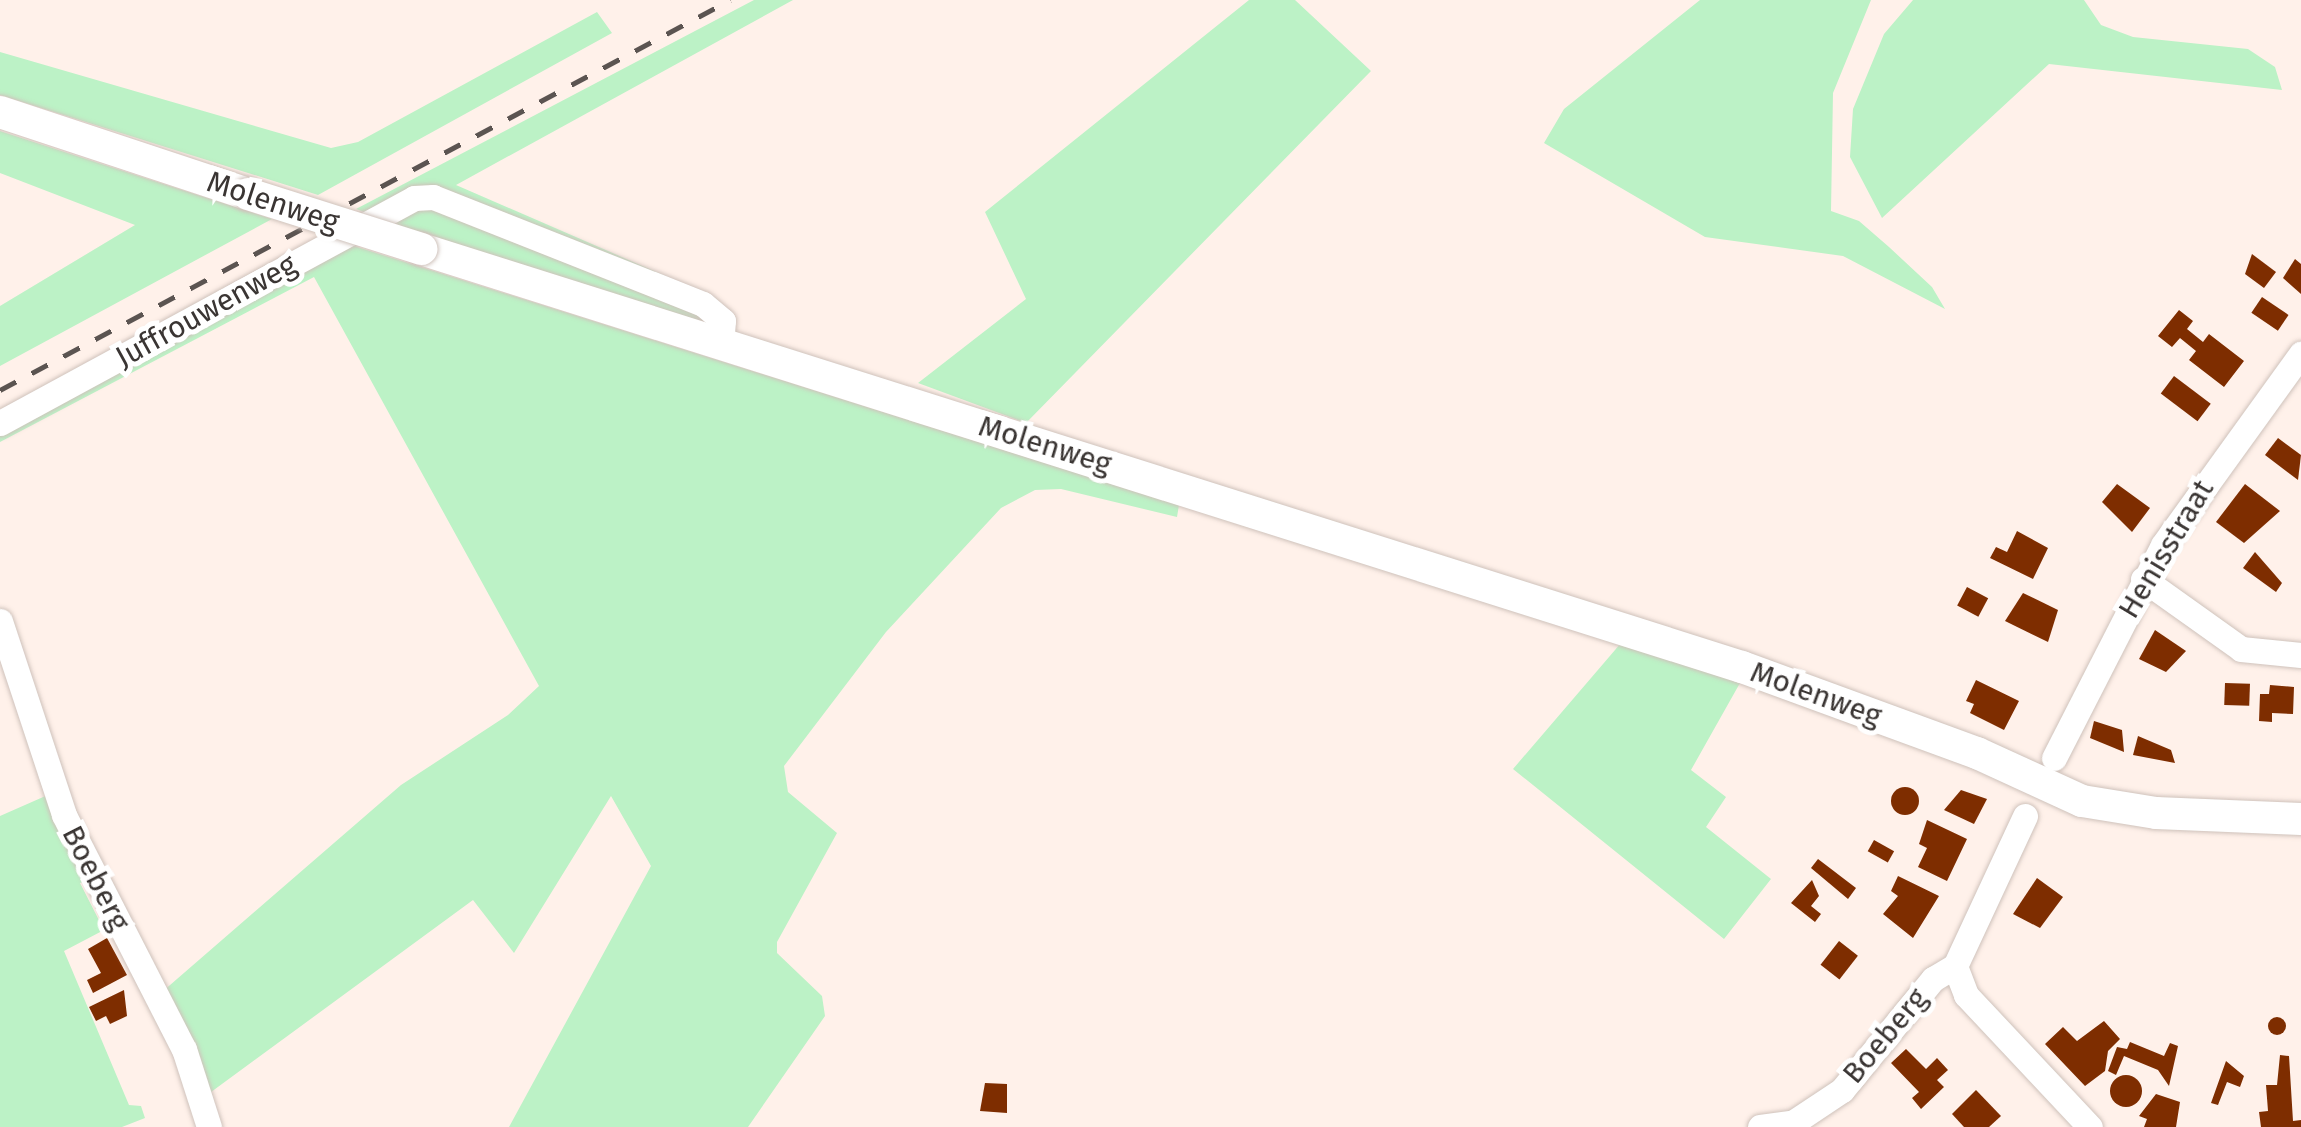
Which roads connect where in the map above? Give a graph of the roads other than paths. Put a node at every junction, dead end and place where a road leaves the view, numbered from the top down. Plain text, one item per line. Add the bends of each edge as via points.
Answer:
1 (0, 112) edge
2 (721, 343) junction
3 (2301, 354) edge
4 (0, 423) edge
5 (2142, 578) junction
6 (0, 621) edge
7 (2301, 655) edge
8 (1977, 754) junction
9 (2054, 758) dead end
10 (2193, 812) junction
11 (2025, 816) dead end
12 (2301, 820) edge
13 (1955, 966) junction
14 (209, 1127) edge
15 (1760, 1127) edge
16 (2090, 1127) edge

1 - 2 main road, Molenweg, bridge
2 - 4 street, Juffrouwenweg via 722,321 703,304 433,197 414,198
2 - 8 main road, Molenweg via 1511,591
3 - 5 street, Henisstraat
5 - 7 street via 2241,649
5 - 9 street, Henisstraat
6 - 14 street, Boeberg via 42,762 184,1048
8 - 10 main road
8 - 10 main road, Molenweg via 2082,801
10 - 12 main road
11 - 13 street
13 - 15 street, Boeberg via 1933,979 1842,1090 1794,1122
13 - 16 street via 1966,995

